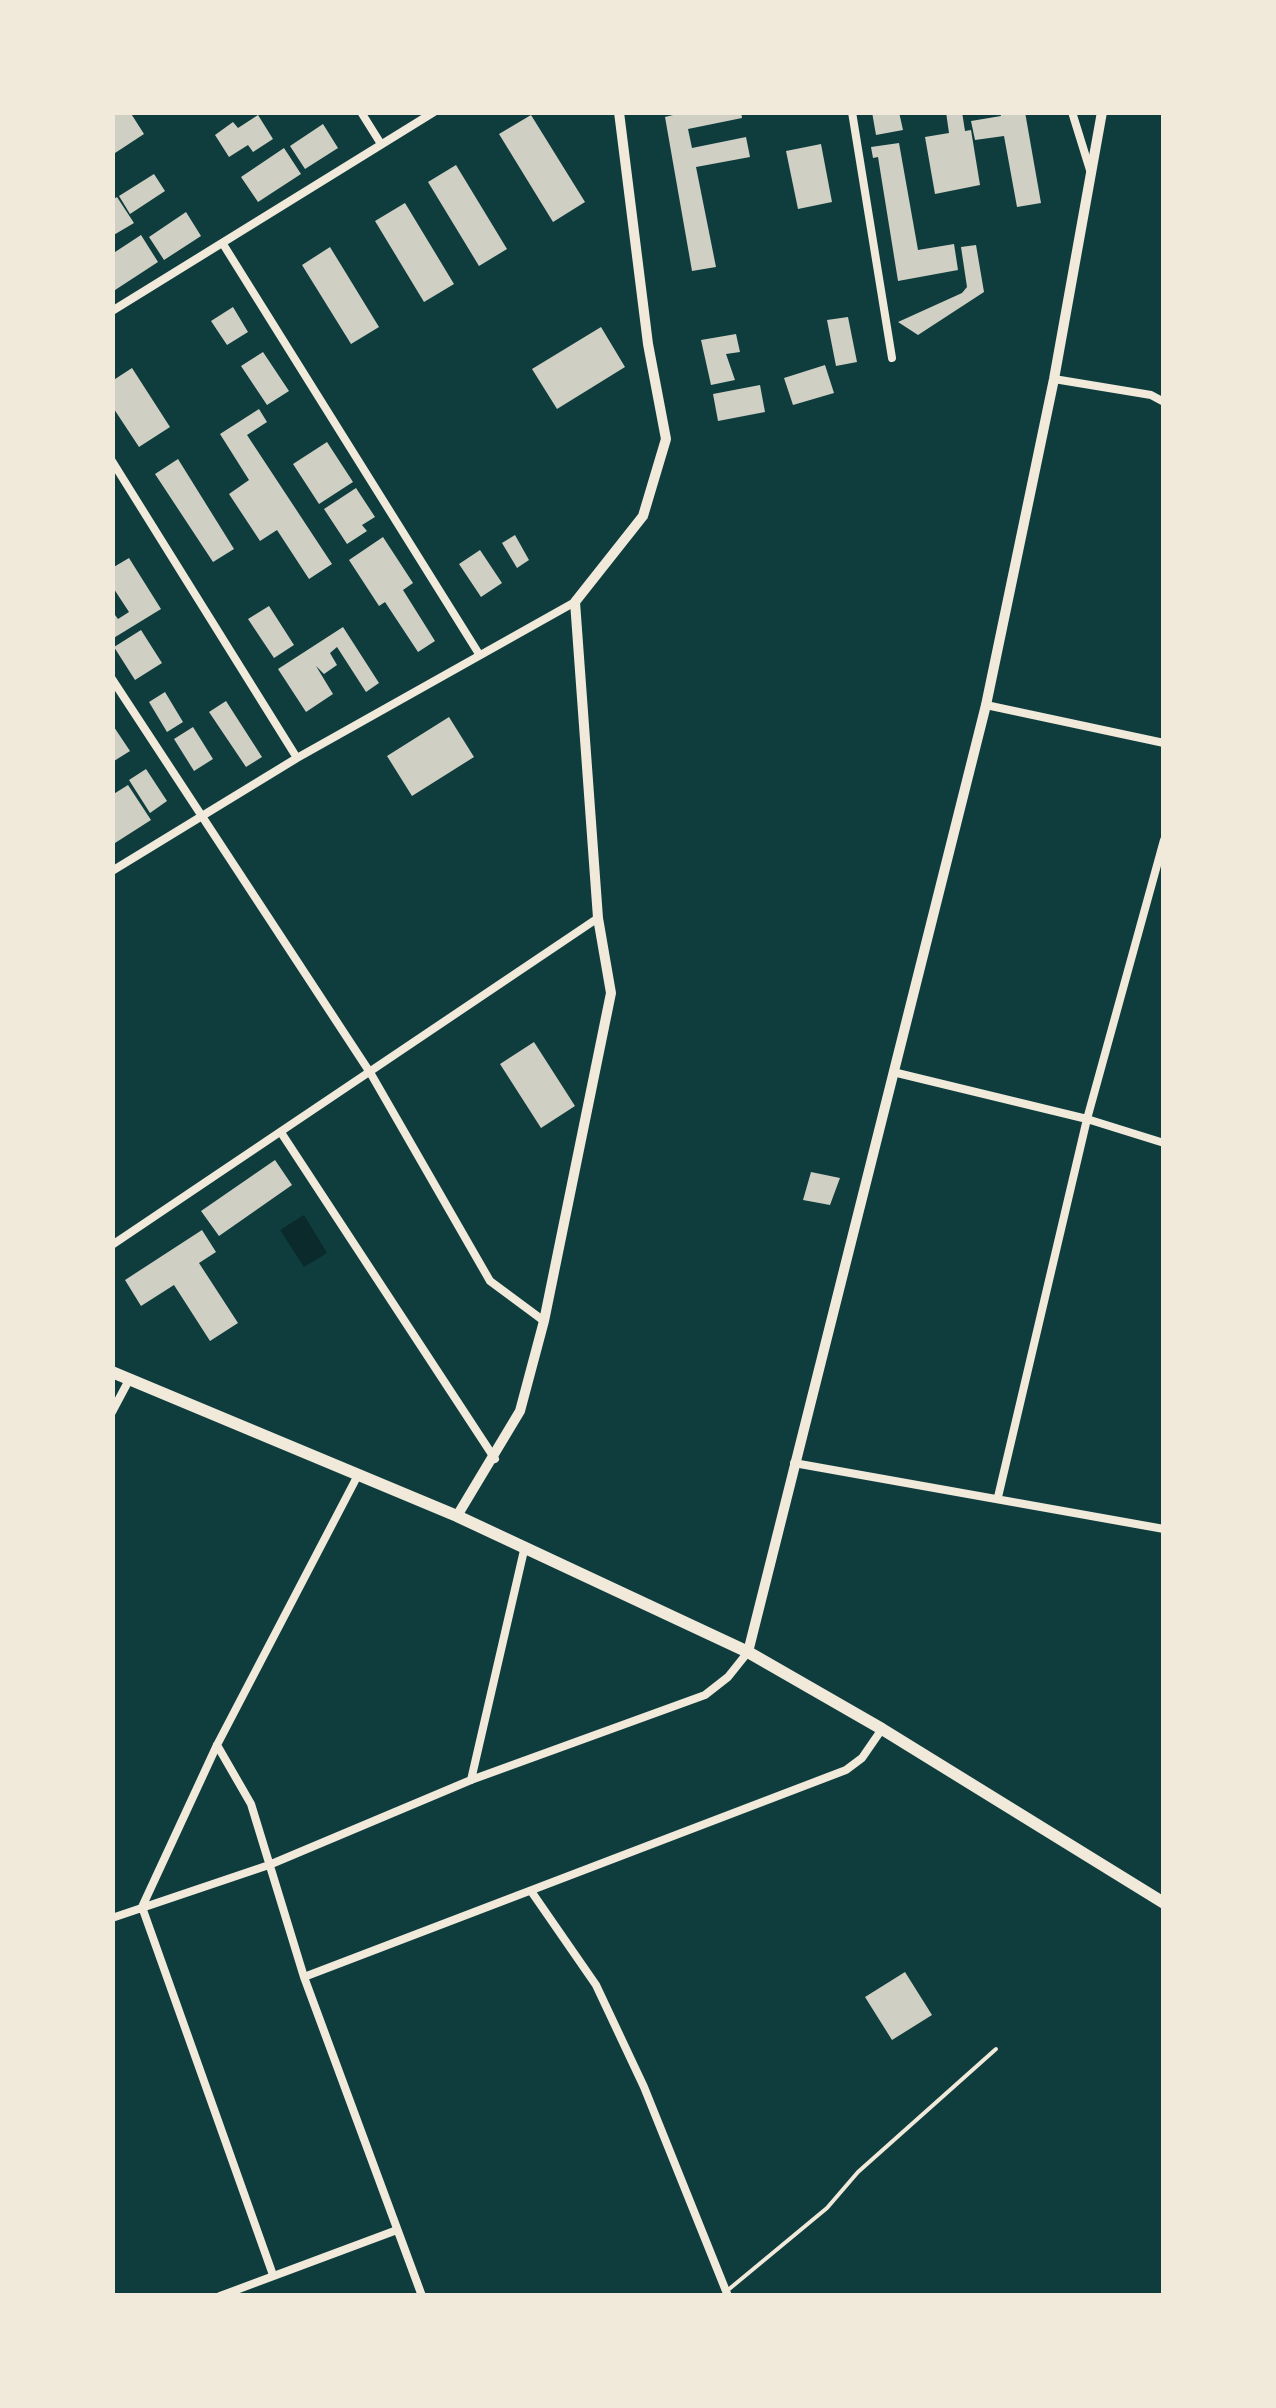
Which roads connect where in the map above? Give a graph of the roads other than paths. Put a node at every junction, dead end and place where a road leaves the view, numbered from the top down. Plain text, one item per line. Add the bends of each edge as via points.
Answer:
1 (360, 112) edge
2 (434, 112) edge
3 (619, 112) edge
4 (852, 112) edge
5 (1072, 112) edge
6 (1102, 112) edge
7 (381, 144) junction
8 (1090, 171) junction
9 (223, 244) junction
10 (112, 311) edge
11 (892, 358) dead end
12 (1054, 379) junction
13 (1164, 402) edge
14 (112, 461) edge
15 (575, 602) junction
16 (479, 654) junction
17 (112, 679) edge
18 (986, 704) junction
19 (1164, 743) edge
20 (297, 758) junction
21 (199, 817) junction
22 (1164, 840) edge
23 (112, 871) edge
24 (598, 918) junction
25 (892, 1072) junction
26 (372, 1074) junction
27 (1087, 1118) junction
28 (282, 1134) junction
29 (1164, 1143) edge
30 (112, 1246) edge
31 (544, 1320) junction
32 (112, 1372) edge
33 (129, 1380) junction
34 (112, 1412) edge
35 (495, 1458) junction
36 (794, 1463) junction
37 (358, 1475) junction
38 (998, 1497) junction
39 (457, 1516) junction
40 (1164, 1529) edge
41 (526, 1546) junction
42 (748, 1652) junction
43 (882, 1729) junction
44 (217, 1745) junction
45 (471, 1780) junction
46 (269, 1865) junction
47 (531, 1891) junction
48 (1162, 1900) edge
49 (142, 1907) junction
50 (112, 1918) edge
51 (304, 1977) junction
52 (996, 2049) dead end
53 (397, 2230) junction
54 (272, 2275) junction
55 (728, 2293) edge
56 (220, 2296) edge
57 (422, 2296) edge

1 - 7 street
2 - 7 street
3 - 15 street via 666,439 643,516
4 - 11 street
5 - 8 street
6 - 8 street
7 - 9 street
8 - 12 street
9 - 10 street
9 - 16 street
12 - 13 street
12 - 18 street
14 - 20 street
15 - 16 street
15 - 24 street
16 - 20 street
17 - 21 street
18 - 19 street
18 - 25 street
20 - 21 street
21 - 23 street
21 - 26 street
22 - 27 street
24 - 26 street
24 - 31 street via 611,994
25 - 27 street
25 - 36 street
26 - 28 street
26 - 31 street via 490,1281
27 - 29 street
27 - 38 street
28 - 30 street
28 - 35 street
31 - 35 street via 520,1410
32 - 33 main road
33 - 34 street
33 - 37 main road
35 - 39 street
36 - 38 street
36 - 42 street
37 - 39 main road
37 - 44 street
38 - 40 street
39 - 41 main road
41 - 42 main road
41 - 45 street
42 - 43 main road
42 - 45 street via 704,1695
43 - 47 street via 846,1770
43 - 48 main road
44 - 46 street via 251,1804
44 - 49 street
45 - 46 street
46 - 49 street
46 - 51 street
47 - 51 street
47 - 55 street via 596,1984
49 - 50 street
49 - 54 street
51 - 53 street
52 - 55 lane
53 - 54 street
53 - 57 street
54 - 56 street

